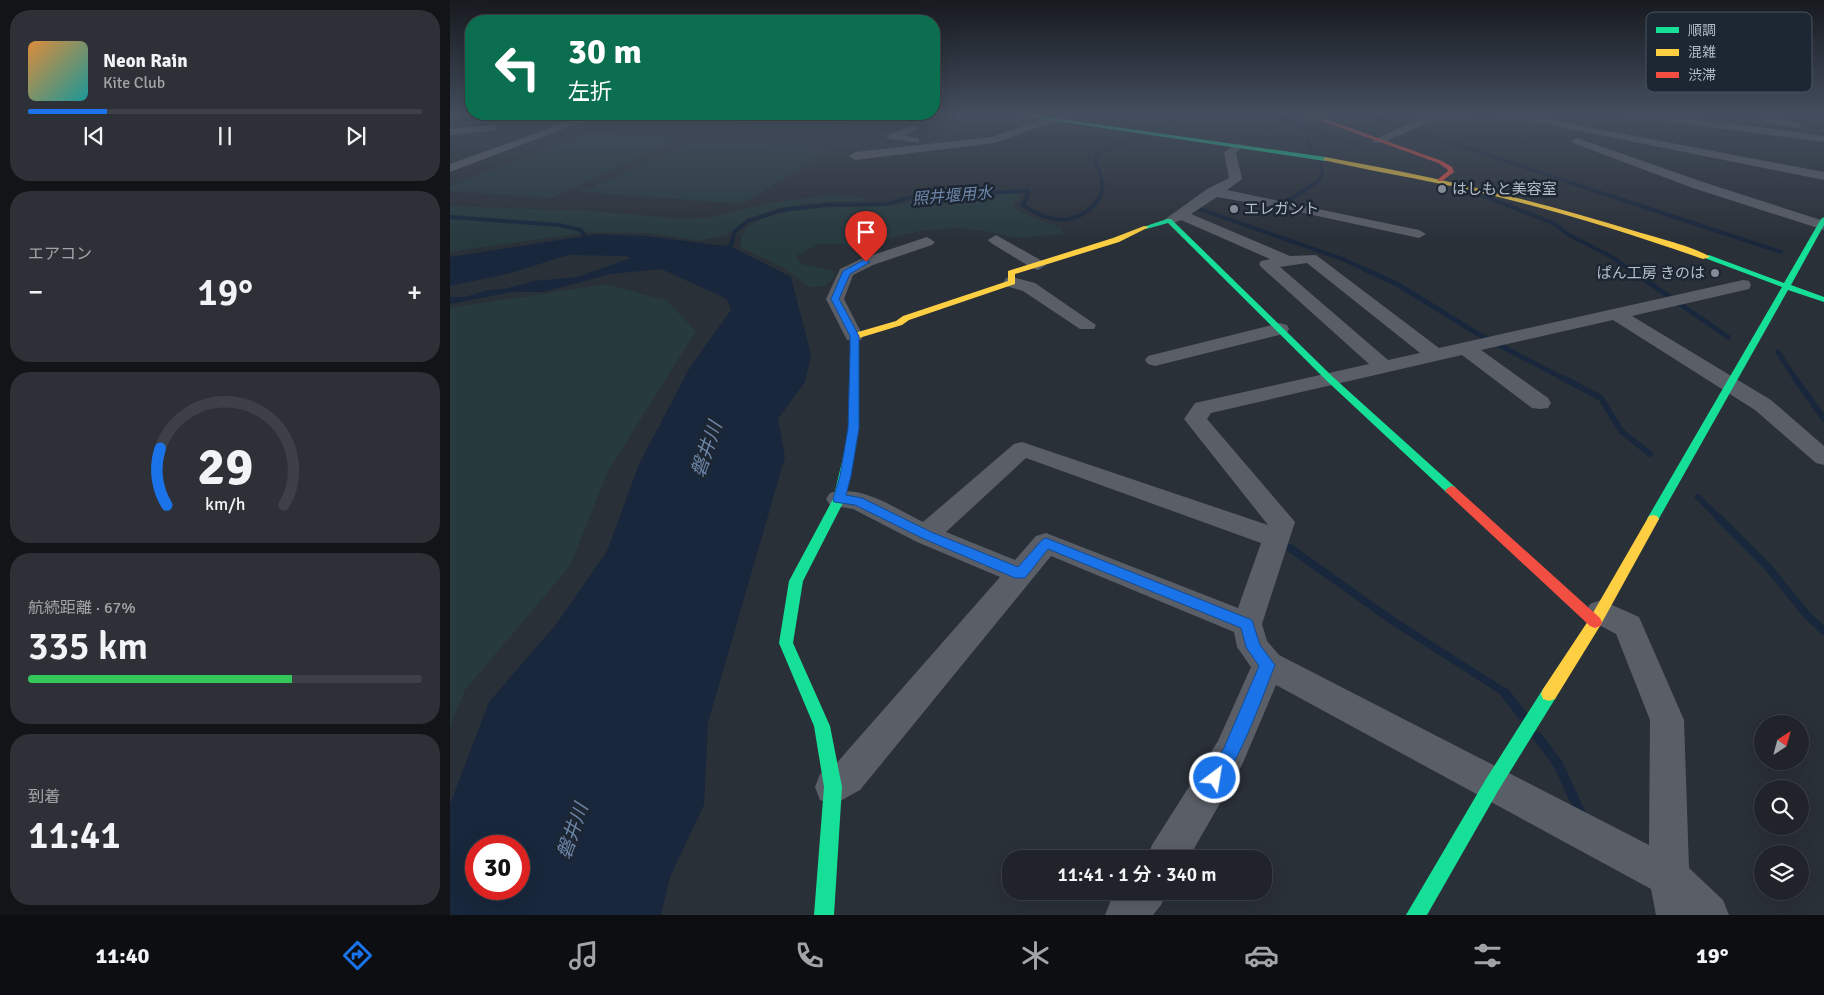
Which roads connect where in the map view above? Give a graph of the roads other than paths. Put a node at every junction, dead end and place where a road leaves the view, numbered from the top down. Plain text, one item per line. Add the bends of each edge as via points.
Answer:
1 (484, 156) edge
2 (1231, 156) edge
3 (1305, 156) edge
4 (1417, 156) edge
5 (1619, 156) edge
6 (1718, 156) edge
7 (450, 168) edge
8 (1824, 176) edge
9 (1439, 180) junction
10 (1212, 192) junction
11 (1175, 217) junction
12 (1823, 223) edge
13 (1419, 234) dead end
14 (996, 240) dead end
15 (927, 242) dead end
16 (1288, 261) junction
17 (1038, 265) junction
18 (1012, 282) junction
19 (1742, 285) dead end
20 (1786, 286) junction
21 (1824, 300) edge
22 (1616, 314) junction
23 (1087, 326) dead end
24 (1280, 329) junction
25 (854, 336) junction
26 (1467, 349) junction
27 (1437, 356) junction
28 (1155, 360) dead end
29 (1385, 368) junction
30 (1331, 380) junction
31 (1729, 384) junction
32 (1540, 403) dead end
33 (1824, 458) edge
34 (839, 499) junction
35 (926, 535) junction
36 (1277, 538) junction
37 (1020, 574) junction
38 (1598, 617) junction
39 (1247, 624) junction
40 (1268, 665) junction
41 (1492, 784) junction
42 (833, 787) junction
43 (1171, 850) edge
44 (1669, 877) junction
45 (1139, 900) edge
46 (824, 915) edge
47 (1126, 915) edge
48 (1416, 915) edge
49 (1677, 915) edge
50 (1708, 915) edge

1 - 7 street
2 - 10 street via 1236,179
3 - 9 street
4 - 9 street via 1450,168 1451,172
5 - 12 street via 1698,185
6 - 8 street
9 - 20 street via 1610,225
10 - 11 street
10 - 13 street via 1260,198
11 - 16 street
11 - 17 street
11 - 24 street
12 - 20 street
14 - 17 street
15 - 25 street via 846,272 835,299
16 - 27 street via 1310,258
16 - 29 street via 1267,264
17 - 18 street via 1011,273
18 - 23 street via 1029,287
18 - 25 street
19 - 22 street
20 - 21 street
20 - 31 street
22 - 26 street
22 - 31 street
24 - 28 street
24 - 30 street
25 - 34 street via 854,428
26 - 27 street
26 - 32 street
27 - 29 street
29 - 30 street
30 - 36 street via 1203,408 1195,419 1282,522
30 - 38 street
31 - 33 street via 1763,405
31 - 38 street
34 - 35 street via 858,501
34 - 42 street via 796,580 786,643 822,726
35 - 36 street via 1022,449
35 - 37 street
36 - 39 street
37 - 39 street via 1046,543
37 - 42 street via 846,778
38 - 41 street
38 - 44 street via 1628,626 1667,720
39 - 40 street via 1253,647
40 - 41 street
40 - 43 street via 1230,753
41 - 44 street
41 - 48 street
42 - 46 street
44 - 49 street
44 - 50 street
45 - 47 street

